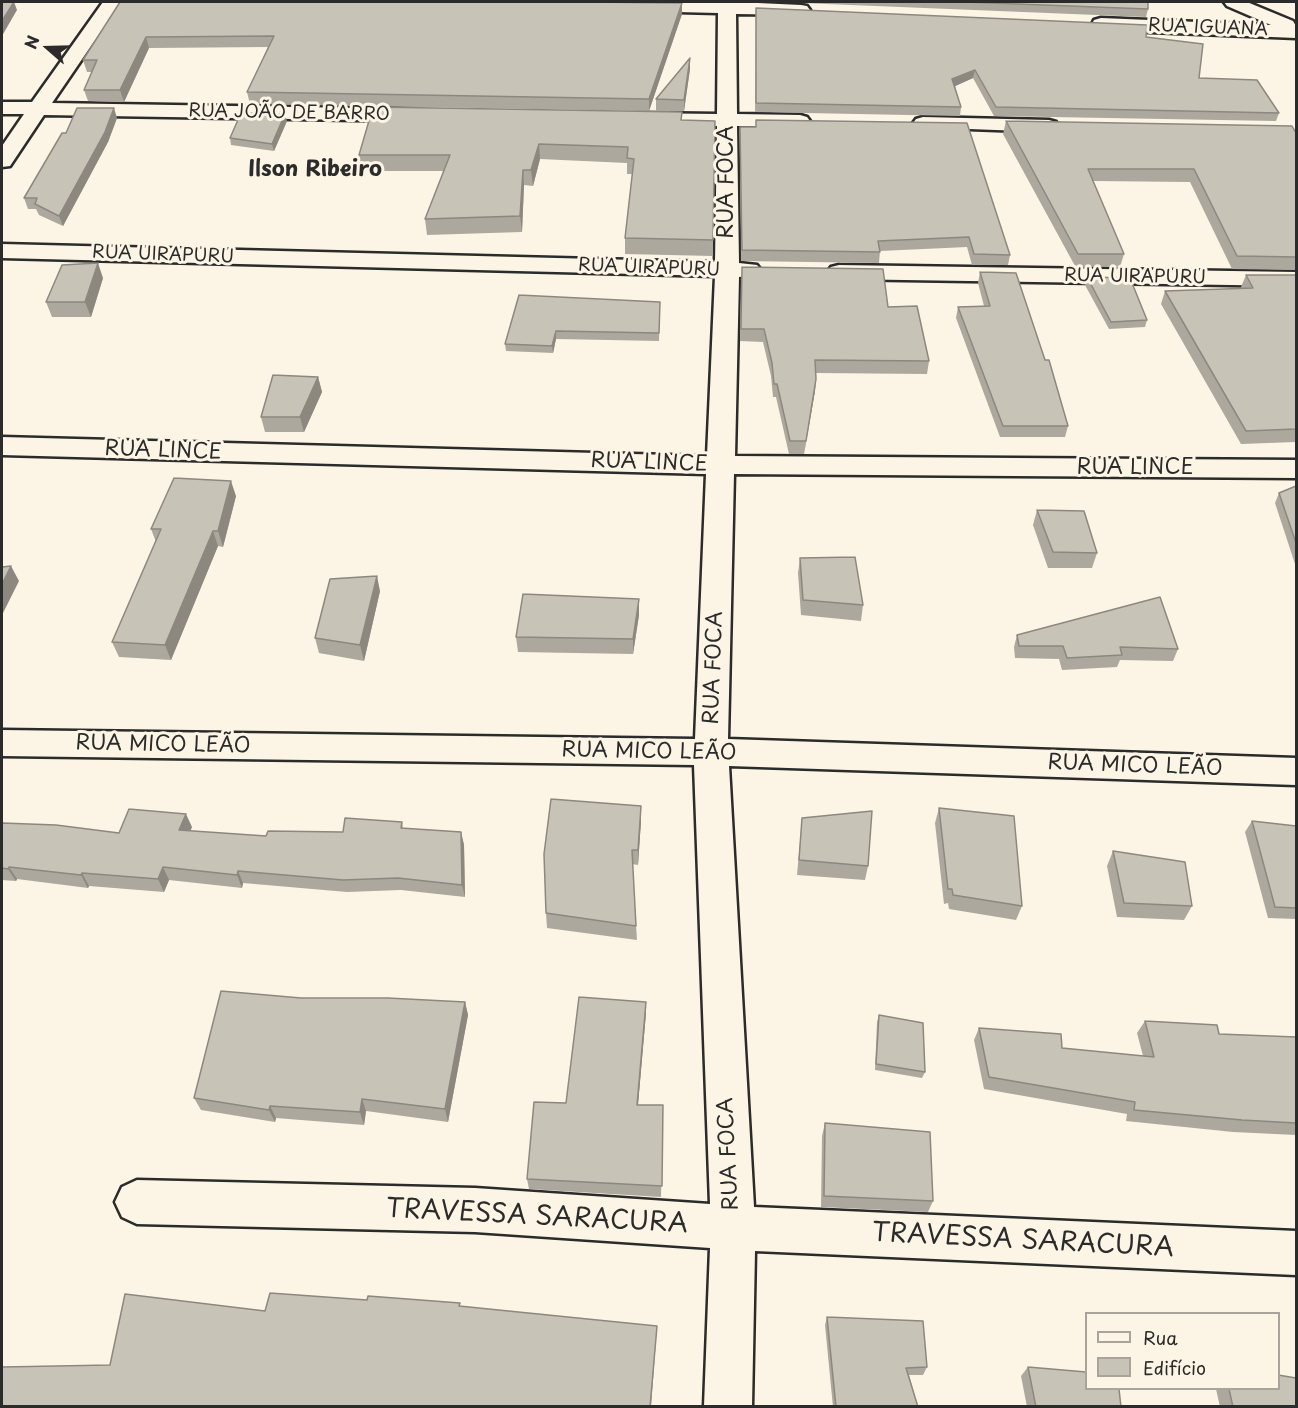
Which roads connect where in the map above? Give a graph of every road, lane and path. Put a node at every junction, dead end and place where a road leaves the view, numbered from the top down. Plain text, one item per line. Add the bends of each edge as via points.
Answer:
1 (112, 2) edge
2 (1233, 2) edge
3 (727, 4) edge
4 (622, 6) edge
5 (822, 11) edge
6 (1083, 23) edge
7 (1296, 31) edge
8 (2, 108) edge
9 (38, 108) junction
10 (442, 115) edge
11 (620, 118) edge
12 (727, 120) junction
13 (822, 122) edge
14 (905, 123) edge
15 (1071, 126) edge
16 (2, 161) edge
17 (2, 251) edge
18 (727, 270) junction
19 (774, 271) edge
20 (822, 272) edge
21 (1296, 279) edge
22 (2, 446) edge
23 (722, 465) junction
24 (1296, 469) edge
25 (2, 743) edge
26 (711, 752) junction
27 (1296, 771) edge
28 (137, 1202) dead end
29 (733, 1228) junction
30 (1296, 1253) edge
31 (728, 1407) edge

1 - 9 street
2 - 7 street
3 - 4 street
3 - 5 street
3 - 12 street, RUA FOCA
6 - 7 street, RUA IGUANA
8 - 9 street, RUA JOÃO DE BARRO
9 - 10 street, RUA JOÃO DE BARRO
9 - 16 street
11 - 12 street
12 - 13 street
12 - 18 street, RUA FOCA
14 - 15 street
17 - 18 street, RUA UIRAPURU
18 - 19 street, RUA UIRAPURU
18 - 23 street, RUA FOCA
20 - 21 street, RUA UIRAPURU
22 - 23 street, RUA LINCE
23 - 24 street, RUA LINCE
23 - 26 street, RUA FOCA
25 - 26 street, RUA MICO LEÃO
26 - 27 street, RUA MICO LEÃO
26 - 29 street, RUA FOCA
28 - 29 street, TRAVESSA SARACURA via 475,1210
29 - 30 street, TRAVESSA SARACURA
29 - 31 street, RUA FOCA

